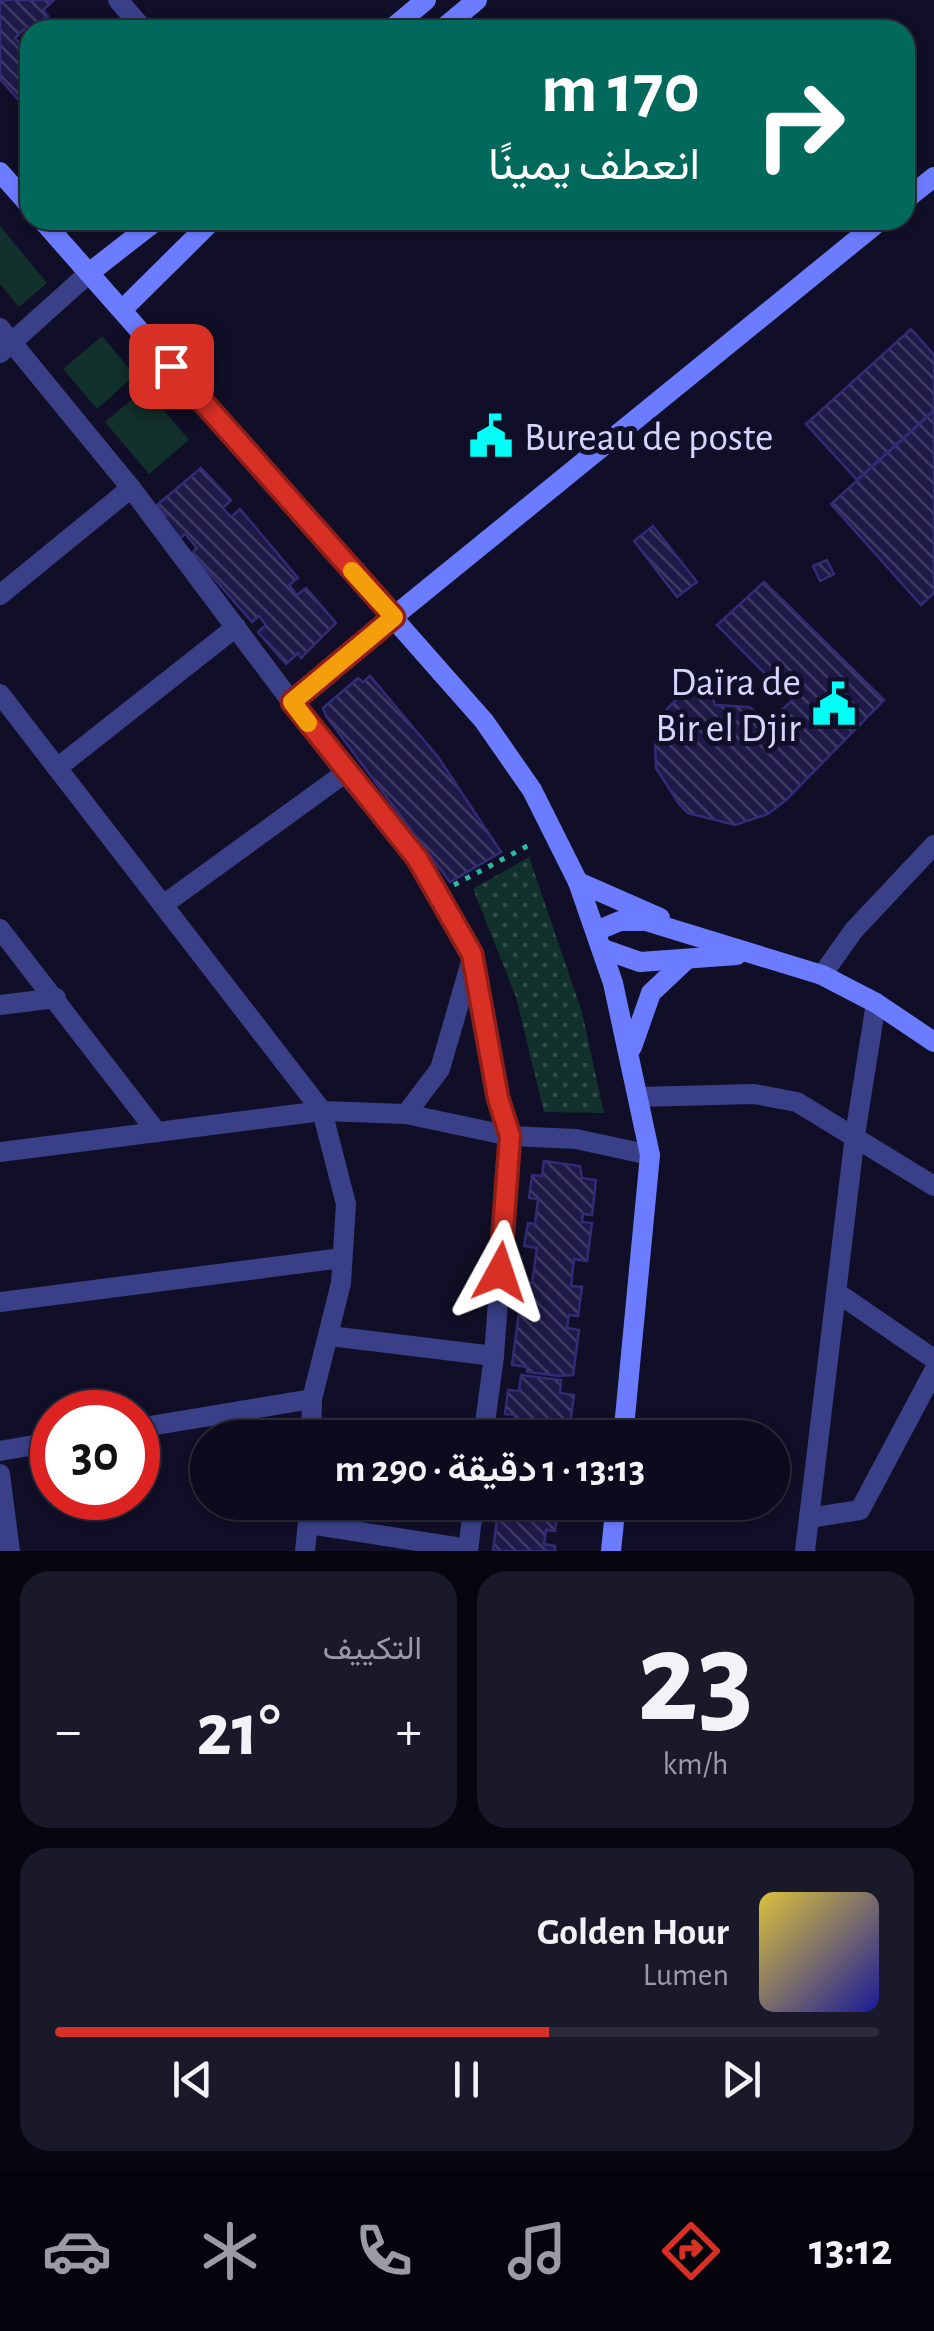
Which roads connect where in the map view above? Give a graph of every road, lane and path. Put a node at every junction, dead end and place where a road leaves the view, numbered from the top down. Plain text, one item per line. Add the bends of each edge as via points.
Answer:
1 (118, 0) edge
2 (426, 0) edge
3 (477, 0) edge
4 (135, 20) edge
5 (402, 20) edge
6 (453, 20) edge
7 (0, 172) edge
8 (20, 195) edge
9 (51, 230) edge
10 (144, 230) edge
11 (204, 230) edge
12 (869, 230) edge
13 (89, 273) junction
14 (122, 310) junction
15 (4, 341) edge
16 (131, 488) junction
17 (0, 595) edge
18 (394, 617) junction
19 (236, 628) junction
20 (0, 694) edge
21 (292, 702) junction
22 (57, 768) junction
23 (345, 773) junction
24 (553, 833) junction
25 (934, 846) edge
26 (578, 882) junction
27 (440, 892) junction
28 (163, 905) junction
29 (0, 930) edge
30 (688, 934) junction
31 (600, 939) junction
32 (472, 954) junction
33 (749, 954) junction
34 (688, 959) junction
35 (822, 975) junction
36 (56, 998) junction
37 (876, 1003) junction
38 (0, 1005) edge
39 (934, 1042) edge
40 (630, 1058) junction
41 (638, 1098) junction
42 (322, 1111) junction
43 (406, 1114) junction
44 (156, 1130) junction
45 (855, 1135) junction
46 (510, 1136) junction
47 (0, 1152) edge
48 (650, 1154) junction
49 (934, 1186) edge
50 (342, 1258) junction
51 (839, 1294) junction
52 (0, 1302) edge
53 (330, 1336) junction
54 (494, 1356) junction
55 (934, 1359) edge
56 (934, 1371) edge
57 (312, 1399) junction
58 (311, 1420) edge
59 (485, 1420) edge
60 (625, 1420) edge
61 (160, 1424) edge
62 (30, 1446) edge
63 (0, 1451) edge
64 (0, 1474) edge
65 (809, 1518) junction
66 (307, 1520) edge
67 (339, 1520) edge
68 (472, 1520) edge
69 (614, 1520) edge
70 (300, 1550) edge
71 (468, 1550) edge
72 (10, 1551) edge
73 (611, 1551) edge
74 (805, 1551) edge

1 - 4 street
2 - 5 main road
3 - 6 main road
7 - 8 main road
9 - 13 main road
10 - 13 main road
11 - 14 main road
12 - 18 main road
13 - 14 main road
13 - 15 street
14 - 18 main road
15 - 16 street
16 - 17 street
16 - 19 street
18 - 21 street
18 - 24 main road via 484,721
19 - 21 street
19 - 22 street
20 - 22 street
21 - 23 street
22 - 28 street
23 - 27 street
23 - 28 street
24 - 26 main road
24 - 27 path
25 - 35 street via 854,930
26 - 30 main road
26 - 31 main road
27 - 32 street
28 - 42 street
29 - 36 street
30 - 31 main road via 633,920
30 - 33 main road
31 - 34 main road via 640,962
31 - 40 main road
32 - 43 street via 446,1054
32 - 46 street
33 - 34 main road
33 - 35 main road
34 - 40 main road via 651,993
35 - 37 main road
36 - 38 street
36 - 44 street
37 - 39 main road
37 - 45 street
40 - 41 main road
41 - 45 street via 754,1094 798,1102
41 - 48 main road
42 - 43 street
42 - 44 street
42 - 50 street via 346,1204
43 - 46 street
44 - 47 street
45 - 49 street
45 - 51 street
46 - 48 street
46 - 54 street
48 - 60 main road
50 - 52 street
50 - 53 street
51 - 55 street
51 - 65 street
53 - 54 street
53 - 57 street
54 - 59 street
56 - 65 street via 860,1510
57 - 58 street
57 - 61 street
62 - 63 street
64 - 72 street
65 - 74 street
66 - 70 street
67 - 71 street
68 - 71 street
69 - 73 main road

